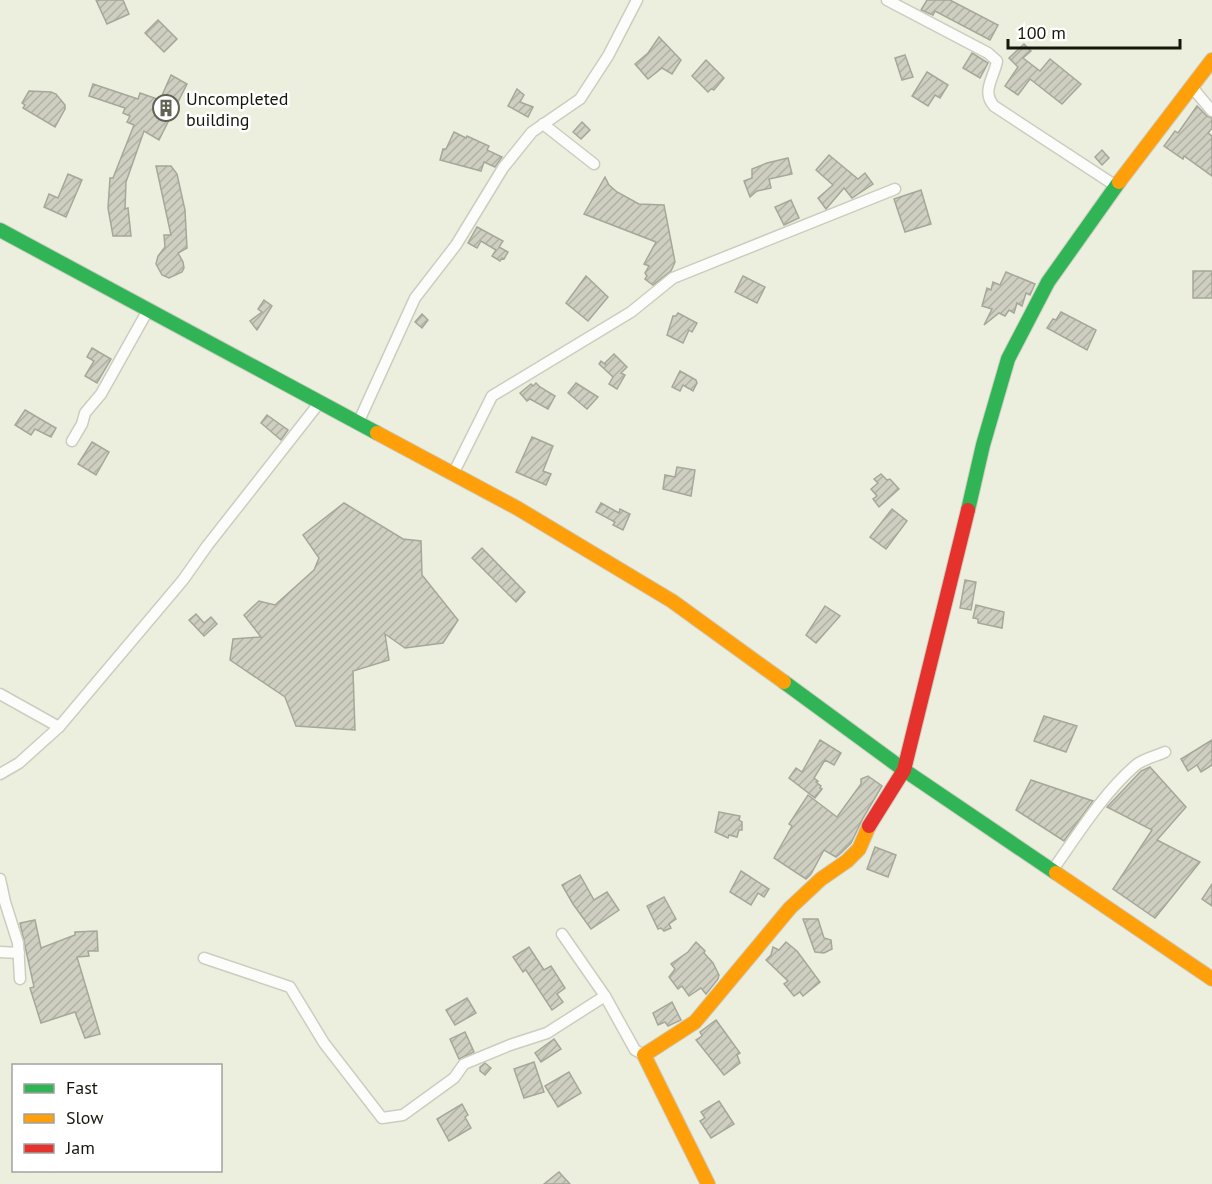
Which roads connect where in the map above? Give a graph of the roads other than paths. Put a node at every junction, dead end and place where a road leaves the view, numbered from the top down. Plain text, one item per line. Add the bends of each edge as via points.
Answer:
1 (637, 0) edge
2 (887, 0) edge
3 (1212, 60) edge
4 (1191, 86) junction
5 (1212, 111) edge
6 (543, 124) junction
7 (594, 164) dead end
8 (1116, 186) junction
9 (895, 189) dead end
10 (0, 230) edge
11 (148, 310) junction
12 (320, 402) junction
13 (358, 423) junction
14 (72, 441) dead end
15 (453, 474) junction
16 (0, 694) edge
17 (59, 727) junction
18 (1165, 752) dead end
19 (904, 770) junction
20 (0, 774) edge
21 (1052, 871) junction
22 (0, 879) edge
23 (562, 934) dead end
24 (0, 952) edge
25 (19, 953) junction
26 (204, 958) dead end
27 (20, 979) dead end
28 (1212, 979) edge
29 (605, 996) junction
30 (644, 1055) junction
31 (708, 1184) edge

1 - 6 street via 580,99
2 - 8 street via 988,53 997,61 987,92 994,106
3 - 4 main road
4 - 5 street
4 - 8 main road
6 - 7 street
6 - 13 street via 503,168 456,245 415,298
8 - 19 main road via 1048,282 1008,359 983,445
9 - 15 street via 673,278 631,312 492,396
10 - 11 main road
11 - 12 main road
11 - 14 street
12 - 13 main road
12 - 17 street via 183,580
13 - 15 main road
15 - 19 main road via 672,601
16 - 17 street
17 - 20 street via 33,752
18 - 21 street via 1138,764 1120,780
19 - 21 main road
19 - 30 main road via 859,849 790,908 695,1022
21 - 28 main road
22 - 25 street
23 - 29 street
24 - 25 street
25 - 27 street
26 - 29 street via 290,987 324,1043 382,1118 403,1115 454,1078 464,1064 548,1033
29 - 30 street via 634,1050
30 - 31 main road

